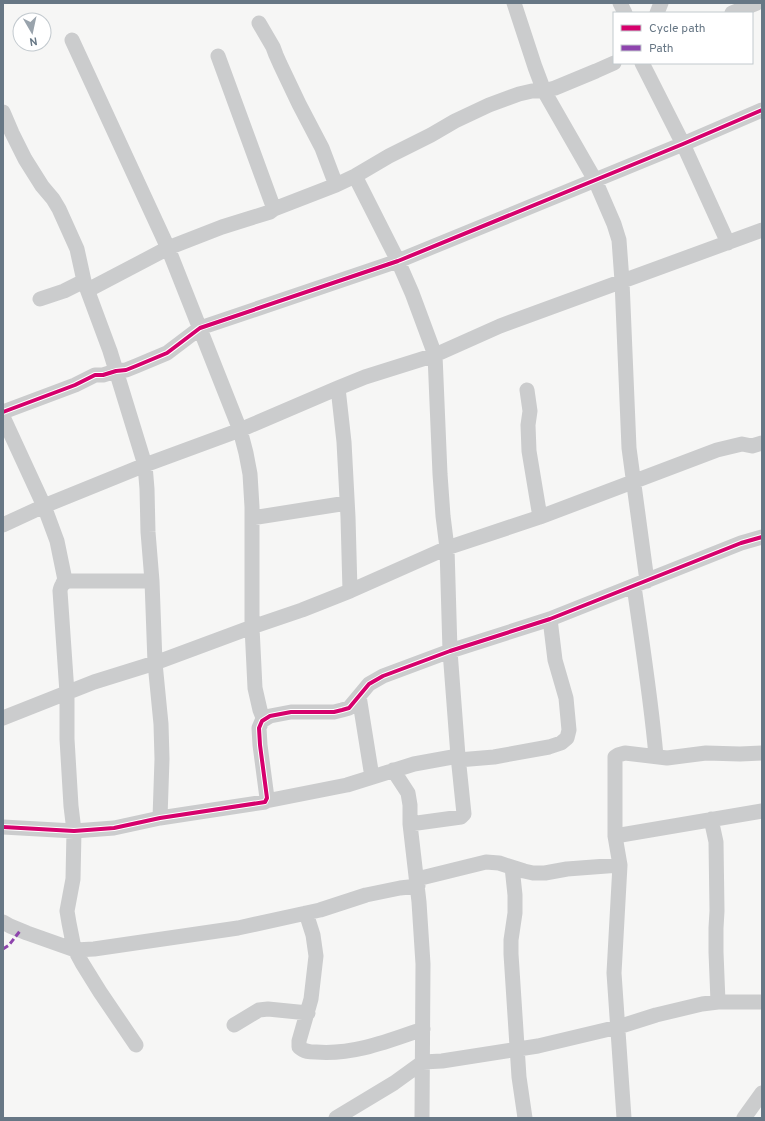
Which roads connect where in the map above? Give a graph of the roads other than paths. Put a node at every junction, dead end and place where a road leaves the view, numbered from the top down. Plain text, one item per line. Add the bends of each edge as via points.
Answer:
1 (514, 3) edge
2 (620, 3) edge
3 (757, 3) edge
4 (624, 12) edge
5 (734, 12) edge
6 (259, 22) dead end
7 (72, 40) dead end
8 (218, 56) dead end
9 (613, 63) edge
10 (643, 64) edge
11 (544, 91) junction
12 (762, 110) edge
13 (3, 112) edge
14 (683, 144) junction
15 (355, 176) junction
16 (596, 180) junction
17 (336, 185) junction
18 (274, 209) junction
19 (762, 230) edge
20 (728, 243) junction
21 (168, 248) junction
22 (398, 261) junction
23 (622, 281) junction
24 (86, 286) junction
25 (40, 299) dead end
26 (200, 328) junction
27 (435, 355) junction
28 (116, 371) junction
29 (338, 388) junction
30 (527, 390) dead end
31 (4, 412) edge
32 (240, 430) junction
33 (762, 443) edge
34 (145, 465) junction
35 (634, 481) junction
36 (346, 503) junction
37 (44, 506) junction
38 (540, 517) junction
39 (252, 518) junction
40 (3, 525) edge
41 (762, 537) edge
42 (447, 548) junction
43 (152, 581) junction
44 (63, 583) junction
45 (640, 583) junction
46 (350, 590) junction
47 (550, 619) junction
48 (252, 627) junction
49 (450, 651) junction
50 (155, 663) junction
51 (67, 693) junction
52 (359, 696) junction
53 (3, 718) edge
54 (264, 720) junction
55 (762, 753) edge
56 (656, 756) junction
57 (458, 758) junction
58 (393, 770) junction
59 (372, 777) junction
60 (266, 801) junction
61 (762, 811) edge
62 (160, 818) junction
63 (711, 819) junction
64 (410, 824) junction
65 (3, 827) edge
66 (74, 831) junction
67 (615, 836) junction
68 (620, 865) junction
69 (512, 867) junction
70 (417, 883) junction
71 (306, 913) junction
72 (3, 922) edge
73 (75, 950) junction
74 (718, 1002) junction
75 (762, 1002) edge
76 (308, 1013) junction
77 (234, 1025) dead end
78 (618, 1027) junction
79 (423, 1029) junction
80 (136, 1046) dead end
81 (517, 1050) junction
82 (423, 1062) junction
83 (762, 1093) edge
84 (336, 1118) edge
85 (422, 1118) edge
86 (525, 1118) edge
87 (624, 1118) edge
88 (744, 1118) edge

1 - 11 street
2 - 4 street
3 - 5 street
6 - 17 street via 322,148
7 - 21 street
8 - 18 street
9 - 11 street
10 - 14 street
11 - 15 street via 519,94 489,105
11 - 16 street
12 - 14 street
13 - 24 street via 25,159 59,209 77,249
14 - 16 street
14 - 20 street
15 - 17 street
15 - 22 street
16 - 22 street
16 - 23 street via 619,240
17 - 18 street
18 - 21 street via 222,226
19 - 20 street
20 - 23 street
21 - 24 street
21 - 26 street
22 - 26 street
22 - 27 street
23 - 27 street via 500,326
23 - 35 street via 629,448
24 - 25 street
24 - 28 street
26 - 28 street via 167,353 126,370
26 - 32 street
27 - 29 street
27 - 42 street via 440,474
28 - 31 street via 103,376 95,375
28 - 34 street
29 - 32 street
29 - 36 street via 344,442
30 - 38 street via 530,411 529,452
31 - 37 street
32 - 34 street
32 - 39 street via 250,474
33 - 35 street via 752,446 742,444 717,450
34 - 37 street
34 - 43 street
35 - 38 street
35 - 45 street
36 - 39 street
36 - 46 street
37 - 40 street
37 - 44 street via 57,541 65,580
38 - 42 street
39 - 48 street
41 - 45 street
42 - 46 street
42 - 49 street
43 - 44 street via 79,580
43 - 50 street
44 - 51 street via 60,591
45 - 47 street
45 - 56 street
46 - 48 street
47 - 49 street
47 - 57 street via 555,660 566,698 569,730 567,738 549,747 494,757
48 - 50 street
48 - 54 street via 255,688
49 - 52 street via 376,680
49 - 57 street
50 - 51 street
50 - 62 street via 161,724
51 - 53 street
51 - 66 street via 67,739
52 - 54 street via 349,708 342,710 290,712 270,716
52 - 59 street
54 - 60 street via 259,728
55 - 56 street via 706,753 667,758
56 - 67 street via 625,753 615,757
57 - 58 street via 414,764
57 - 64 street via 464,815
58 - 59 street
58 - 64 street via 408,793
59 - 60 street via 347,785
60 - 62 street
61 - 63 street
62 - 66 street via 114,828
63 - 67 street
63 - 74 street via 716,842
64 - 70 street
65 - 66 street
66 - 73 street via 73,879 67,912
67 - 68 street
68 - 69 street via 545,873 533,873
68 - 78 street via 614,973
69 - 70 street via 486,862
69 - 81 street via 515,913 510,940
70 - 71 street
70 - 79 street via 423,964
71 - 73 street via 238,928 94,950
71 - 76 street via 316,956
72 - 73 street
73 - 80 street
74 - 75 street
74 - 78 street via 679,1009
76 - 77 street via 259,1010
76 - 79 street via 299,1047 308,1052 342,1052 365,1048
78 - 81 street
78 - 87 street
79 - 82 street
81 - 82 street
81 - 86 street
82 - 84 street
82 - 85 street
83 - 88 street

